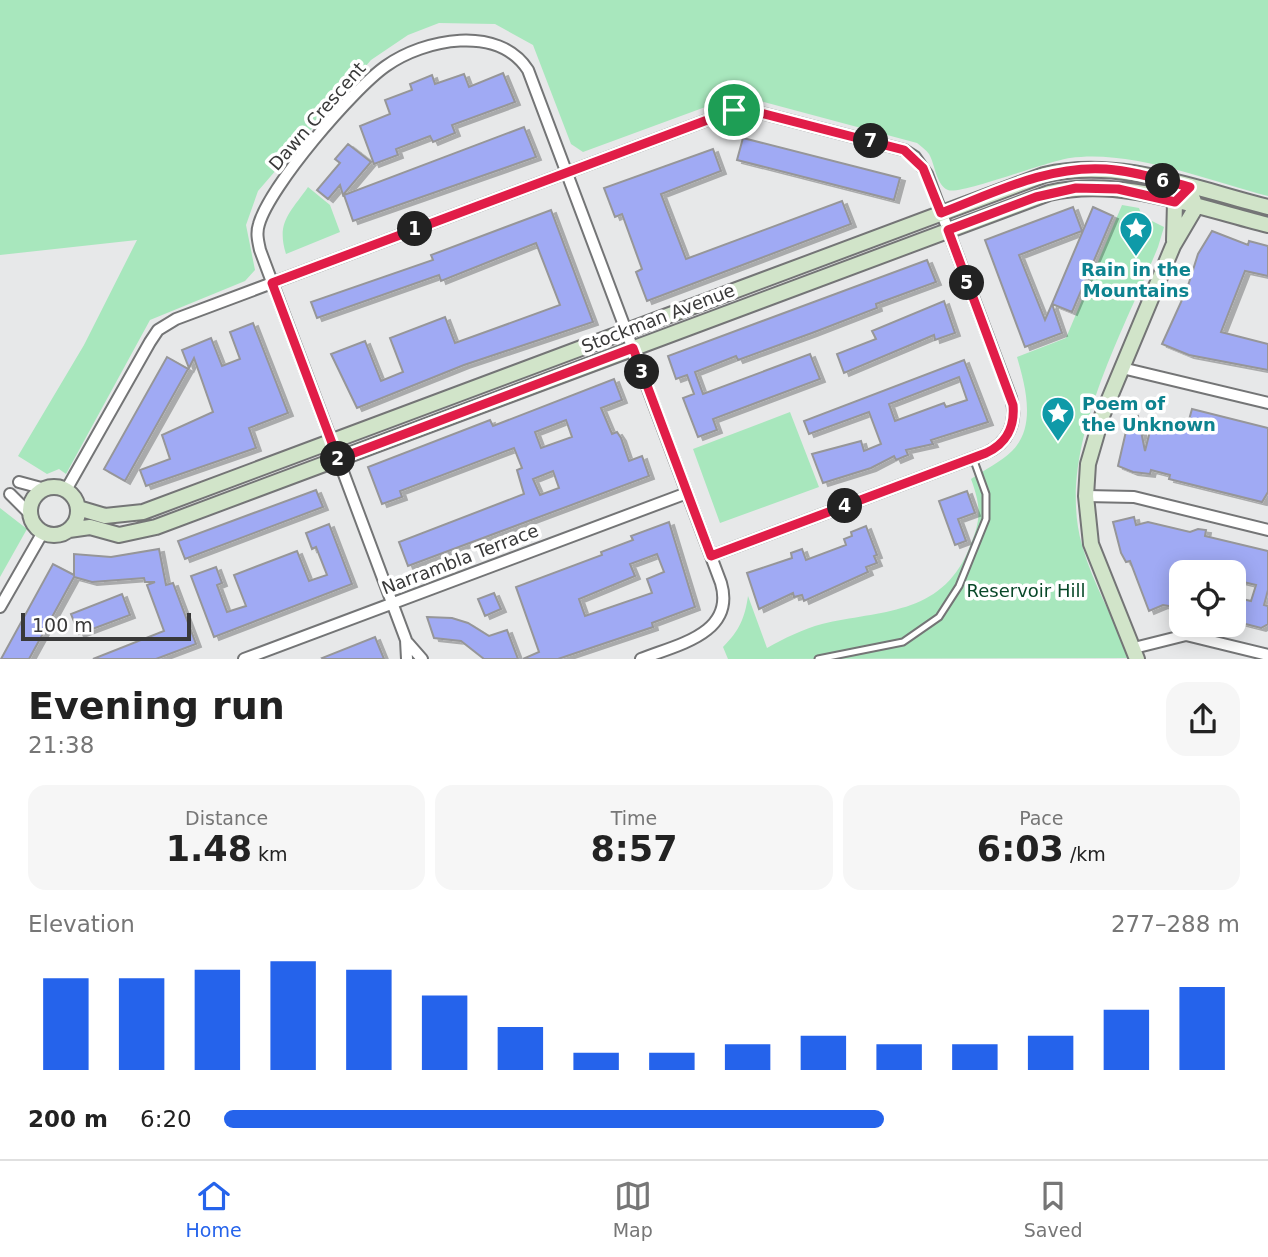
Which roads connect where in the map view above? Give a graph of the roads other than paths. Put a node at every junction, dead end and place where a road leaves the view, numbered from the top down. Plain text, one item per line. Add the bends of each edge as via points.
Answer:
1 (567, 173) junction
2 (1190, 187) junction
3 (1175, 202) junction
4 (1196, 207) junction
5 (1268, 207) edge
6 (944, 222) junction
7 (1268, 225) edge
8 (1173, 246) junction
9 (272, 283) junction
10 (626, 331) junction
11 (633, 348) junction
12 (1122, 368) junction
13 (1268, 403) edge
14 (332, 441) junction
15 (973, 458) junction
16 (338, 459) junction
17 (19, 482) dead end
18 (45, 489) junction
19 (66, 490) junction
20 (687, 493) junction
21 (10, 494) dead end
22 (1086, 496) junction
23 (78, 508) junction
24 (31, 515) junction
25 (69, 530) junction
26 (1268, 530) edge
27 (43, 532) junction
28 (711, 556) junction
29 (392, 603) junction
30 (0, 607) edge
31 (406, 640) junction
32 (1136, 653) edge
33 (1268, 655) edge
34 (244, 659) edge
35 (407, 659) edge
36 (422, 659) edge
37 (641, 659) edge
38 (818, 659) edge

1 - 6 street via 728,112 747,110 904,150 923,168
1 - 9 street
1 - 9 street, Dawn Crescent via 531,77 517,57 496,45 471,42 422,48 369,80 271,200 257,236
1 - 10 street, Dawn Crescent
2 - 3 street
2 - 4 street
2 - 5 street, Stockman Avenue
2 - 6 street, Stockman Avenue via 1121,171 1074,169 1037,177
3 - 4 street, Stockman Avenue
3 - 6 street, Stockman Avenue via 1118,189 1076,188
3 - 8 street
4 - 7 street, Stockman Avenue
4 - 8 street
6 - 10 street, Stockman Avenue
6 - 11 street, Stockman Avenue
6 - 15 street via 1013,405 1006,437
8 - 12 street
9 - 14 street, Dawn Crescent
9 - 19 street via 158,330
10 - 11 street, Dawn Crescent
10 - 14 street, Stockman Avenue
11 - 16 street, Stockman Avenue
11 - 20 street, Dawn Crescent
12 - 13 street
12 - 22 street via 1094,439
14 - 16 street, Dawn Crescent
14 - 23 street, Stockman Avenue via 134,515 105,516
15 - 28 street
15 - 38 lane via 986,494 986,519 959,586 939,617 896,644
16 - 25 street, Stockman Avenue via 144,531 119,535 90,527
16 - 29 street, Dawn Crescent
17 - 18 street
18 - 19 street
18 - 24 street via 32,501
19 - 23 street
20 - 28 street, Dawn Crescent
20 - 29 street, Narrambla Terrace
21 - 24 street
22 - 26 street via 1134,497
22 - 32 street via 1096,559
23 - 25 street
24 - 27 street
25 - 27 street
27 - 30 street
28 - 37 street, Dawn Crescent via 724,597 714,625 696,638
29 - 31 street, Dawn Crescent
29 - 34 street, Narrambla Terrace
31 - 35 street
31 - 36 street
32 - 33 street via 1186,635

